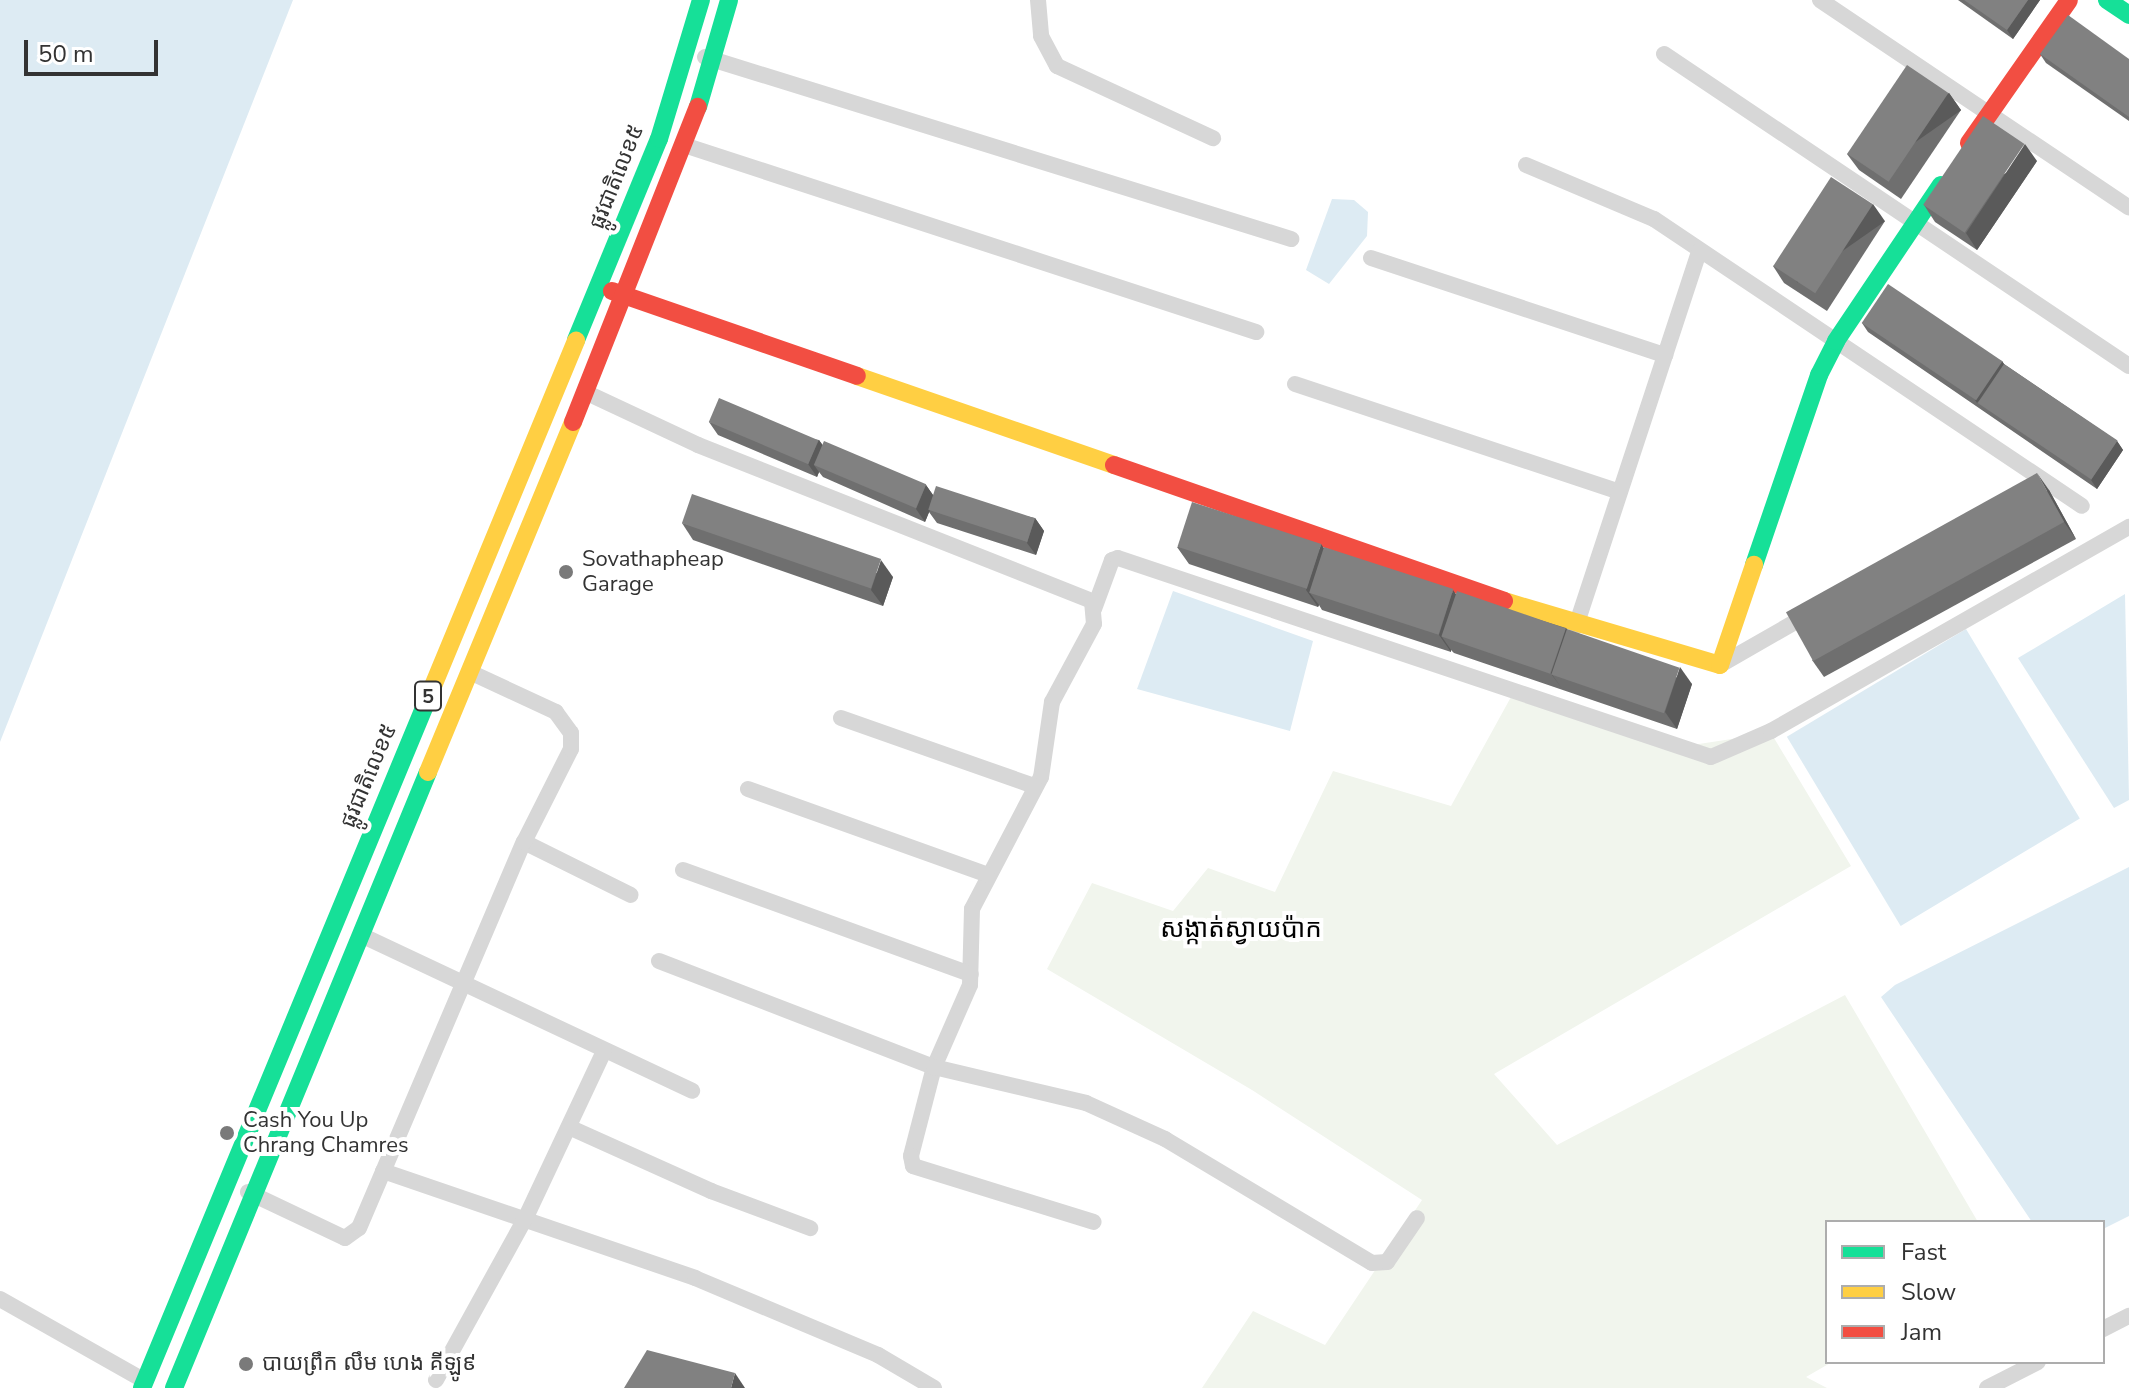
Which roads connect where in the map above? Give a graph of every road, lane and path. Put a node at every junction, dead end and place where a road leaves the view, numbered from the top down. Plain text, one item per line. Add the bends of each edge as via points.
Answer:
1 (701, 0) edge
2 (729, 0) edge
3 (1038, 0) edge
4 (1820, 0) edge
5 (2069, 0) edge
6 (2107, 0) edge
7 (2129, 15) edge
8 (686, 53) junction
9 (1664, 54) dead end
10 (714, 59) junction
11 (1989, 114) junction
12 (1213, 138) dead end
13 (687, 146) junction
14 (1526, 165) dead end
15 (2129, 208) edge
16 (1916, 223) junction
17 (1291, 239) dead end
18 (1699, 251) junction
19 (1371, 258) dead end
20 (598, 285) junction
21 (625, 296) junction
22 (1256, 332) dead end
23 (1836, 341) junction
24 (1665, 355) junction
25 (2129, 366) edge
26 (1295, 384) dead end
27 (585, 392) junction
28 (531, 448) junction
29 (558, 459) junction
30 (1620, 492) junction
31 (2082, 506) dead end
32 (2129, 527) edge
33 (1828, 603) edge
34 (1094, 609) junction
35 (1576, 626) junction
36 (455, 632) junction
37 (482, 642) junction
38 (1720, 665) junction
39 (470, 672) junction
40 (841, 718) dead end
41 (1034, 786) junction
42 (748, 789) dead end
43 (524, 842) junction
44 (683, 870) dead end
45 (986, 874) junction
46 (631, 895) dead end
47 (361, 935) junction
48 (659, 961) dead end
49 (971, 974) junction
50 (464, 986) junction
51 (604, 1051) junction
52 (934, 1067) junction
53 (692, 1091) dead end
54 (571, 1128) junction
55 (383, 1171) junction
56 (227, 1183) junction
57 (254, 1195) junction
58 (526, 1217) junction
59 (1417, 1218) dead end
60 (1094, 1222) dead end
61 (810, 1228) dead end
62 (0, 1299) edge
63 (2129, 1316) edge
64 (2105, 1328) edge
65 (2034, 1364) edge
66 (436, 1380) dead end
67 (143, 1384) edge
68 (180, 1386) edge
69 (934, 1388) edge
70 (1987, 1388) edge

1 - 8 main road, ផ្លូវជាតិលេខ៥ / 5
2 - 10 main road, 5
3 - 12 street via 1037,22 1057,66
4 - 11 street
5 - 11 main road
6 - 7 main road
8 - 10 street
8 - 20 main road, ផ្លូវជាតិលេខ៥ / 5 via 659,139
9 - 16 street
10 - 13 main road, 5
10 - 17 street
11 - 15 street
11 - 16 main road
13 - 21 main road, 5
13 - 22 street
14 - 18 street via 1628,204
16 - 23 main road
16 - 25 street
18 - 23 street
18 - 24 street
19 - 24 street
20 - 21 main road
20 - 28 main road, ផ្លូវជាតិលេខ៥ / 5
21 - 27 main road, 5
21 - 35 main road
23 - 31 street via 2037,484
23 - 38 main road via 1799,427
24 - 30 street
26 - 30 street
27 - 29 main road, 5
27 - 34 street via 698,445 1083,597
28 - 29 main road
28 - 36 main road, ផ្លូវជាតិលេខ៥ / 5
29 - 37 main road, 5
30 - 35 street
32 - 34 street via 1771,731 1711,757 1118,558 1112,560
33 - 38 street
34 - 41 street via 1094,624 1052,702 1045,762
35 - 38 main road
36 - 37 main road
36 - 56 main road, ផ្លូវជាតិលេខ៥ / 5
37 - 39 main road, 5
39 - 43 street via 556,712 571,733 571,749
39 - 47 main road, 5
40 - 41 street
41 - 45 street
42 - 45 street
43 - 46 street
43 - 50 street
44 - 49 street
45 - 49 street via 969,922
47 - 50 street
47 - 57 main road, 5
48 - 52 street
49 - 52 street
50 - 51 street
50 - 55 street
51 - 53 street
51 - 54 street
52 - 59 street via 1031,1086 1139,1127 1372,1263 1387,1262
52 - 60 street via 912,1165
54 - 58 street
54 - 61 street via 711,1191
55 - 57 street via 359,1228 345,1238
55 - 58 street
56 - 57 street
56 - 67 main road, ផ្លូវជាតិលេខ៥ / 5
57 - 68 main road, 5
58 - 66 street
58 - 69 street via 695,1278 878,1355
62 - 67 street
63 - 64 street
65 - 70 street

